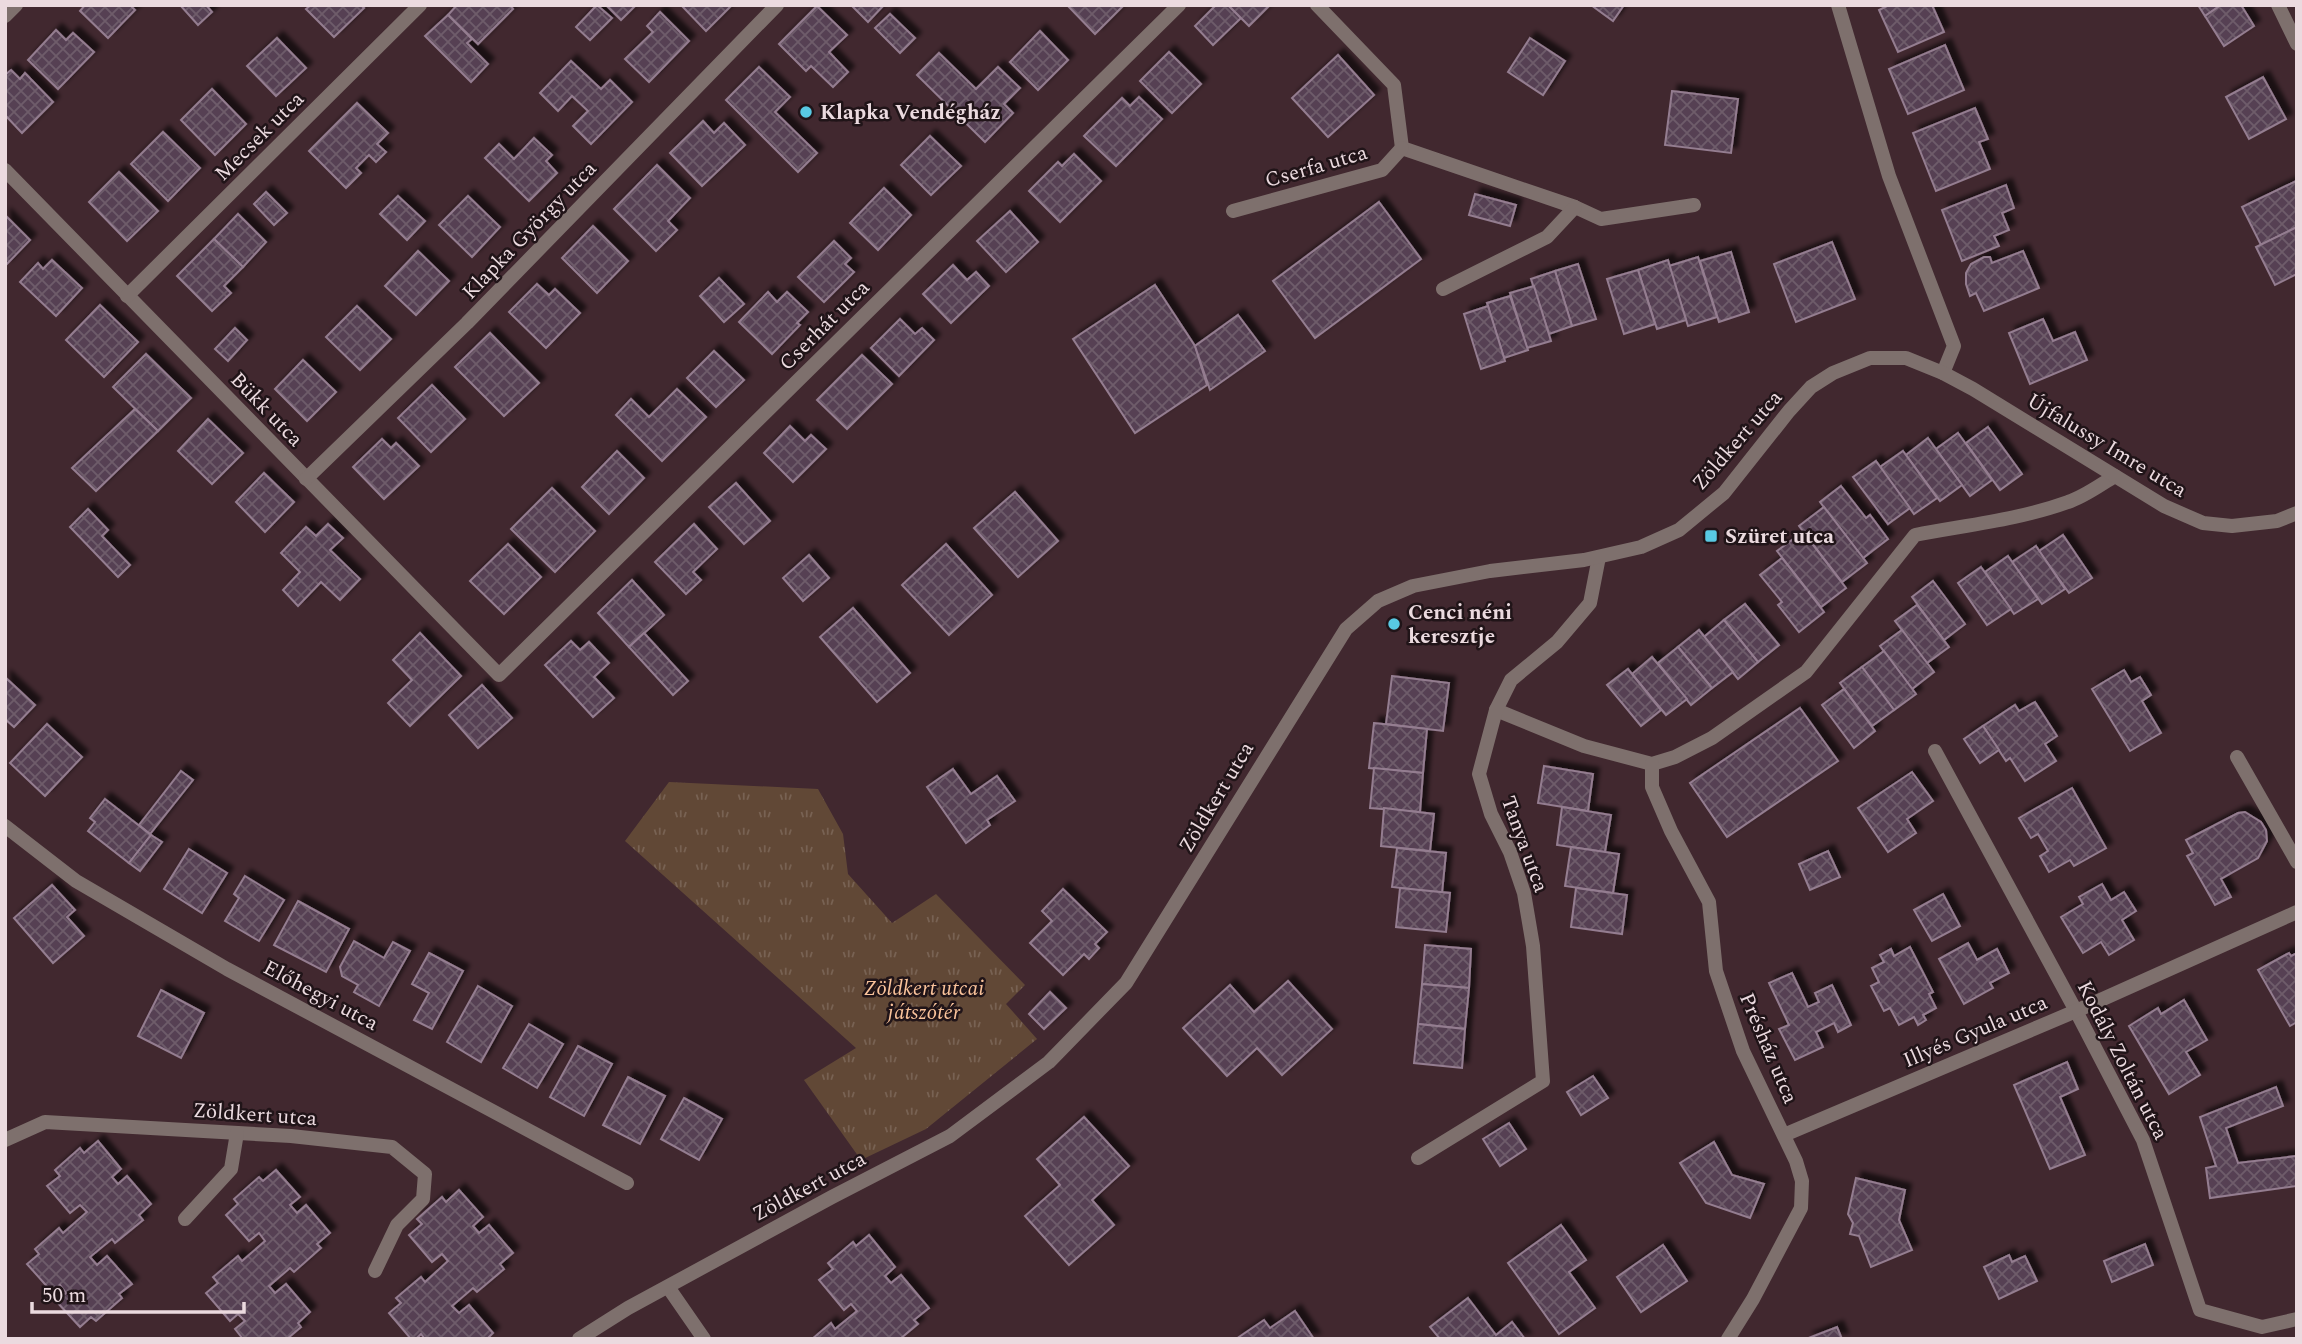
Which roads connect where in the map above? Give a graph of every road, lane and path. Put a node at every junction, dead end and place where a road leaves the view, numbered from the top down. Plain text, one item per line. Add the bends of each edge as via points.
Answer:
1 (16, 5) edge
2 (420, 5) edge
3 (777, 5) edge
4 (1179, 5) edge
5 (1317, 5) edge
6 (1838, 5) edge
7 (2278, 5) edge
8 (5, 16) edge
9 (2297, 44) edge
10 (1402, 148) junction
11 (5, 170) edge
12 (1694, 205) dead end
13 (1575, 207) junction
14 (1233, 211) dead end
15 (1443, 289) dead end
16 (127, 296) junction
17 (1906, 358) joint
18 (1943, 373) junction
19 (2115, 476) junction
20 (306, 479) junction
21 (2297, 513) edge
22 (1599, 557) junction
23 (499, 675) joint
24 (1496, 710) junction
25 (1935, 751) dead end
26 (2237, 757) dead end
27 (1652, 764) junction
28 (5, 826) edge
29 (2297, 862) edge
30 (2297, 912) edge
31 (2076, 1011) junction
32 (237, 1133) junction
33 (1784, 1135) junction
34 (5, 1140) edge
35 (1418, 1158) dead end
36 (628, 1183) dead end
37 (185, 1219) dead end
38 (375, 1271) dead end
39 (668, 1287) junction
40 (2297, 1319) edge
41 (579, 1339) edge
42 (704, 1339) edge
43 (1728, 1339) edge

1 - 8 street
2 - 16 street, Mecsek utca
3 - 20 street, Klapka György utca via 467,323
4 - 23 street, Cserhát utca
5 - 10 street via 1394,85
6 - 18 street via 1889,176 1954,346
7 - 9 street
10 - 13 street
10 - 14 street, Cserfa utca via 1382,170
11 - 16 street, Bükk utca
12 - 13 street via 1601,219
13 - 15 street via 1547,237
16 - 20 street, Bükk utca
17 - 18 street, Újfalussy Imre utca
17 - 22 street, Zöldkert utca via 1870,358 1811,387 1724,493 1679,530 1641,547
18 - 19 street, Újfalussy Imre utca
19 - 21 street, Újfalussy Imre utca via 2171,510 2203,523 2232,526 2277,521
19 - 27 street via 2071,502 2017,518 1915,535 1806,672 1712,738
20 - 23 street, Bükk utca
22 - 24 street, Tanya utca via 1590,603 1557,642 1511,680
22 - 39 street, Zöldkert utca via 1413,586 1378,601 1346,629 1126,983 1049,1062 950,1136
24 - 27 street via 1584,746
24 - 35 street, Tanya utca via 1479,774 1524,893 1533,946 1543,1081
25 - 31 street, Kodály Zoltán utca
26 - 29 street
27 - 33 street, Présház utca via 1652,787 1709,902 1716,971 1743,1051
28 - 36 street, Előhegyi utca via 76,881 216,962
30 - 31 street, Illyés Gyula utca
31 - 33 street, Illyés Gyula utca
31 - 40 street, Kodály Zoltán utca via 2143,1140 2200,1310 2262,1326
32 - 34 street, Zöldkert utca via 45,1122
32 - 37 street via 231,1169
32 - 38 street, Zöldkert utca via 392,1147 425,1174 423,1199 397,1225
33 - 43 street, Présház utca via 1802,1181 1801,1208
39 - 41 street, Zöldkert utca
39 - 42 street

